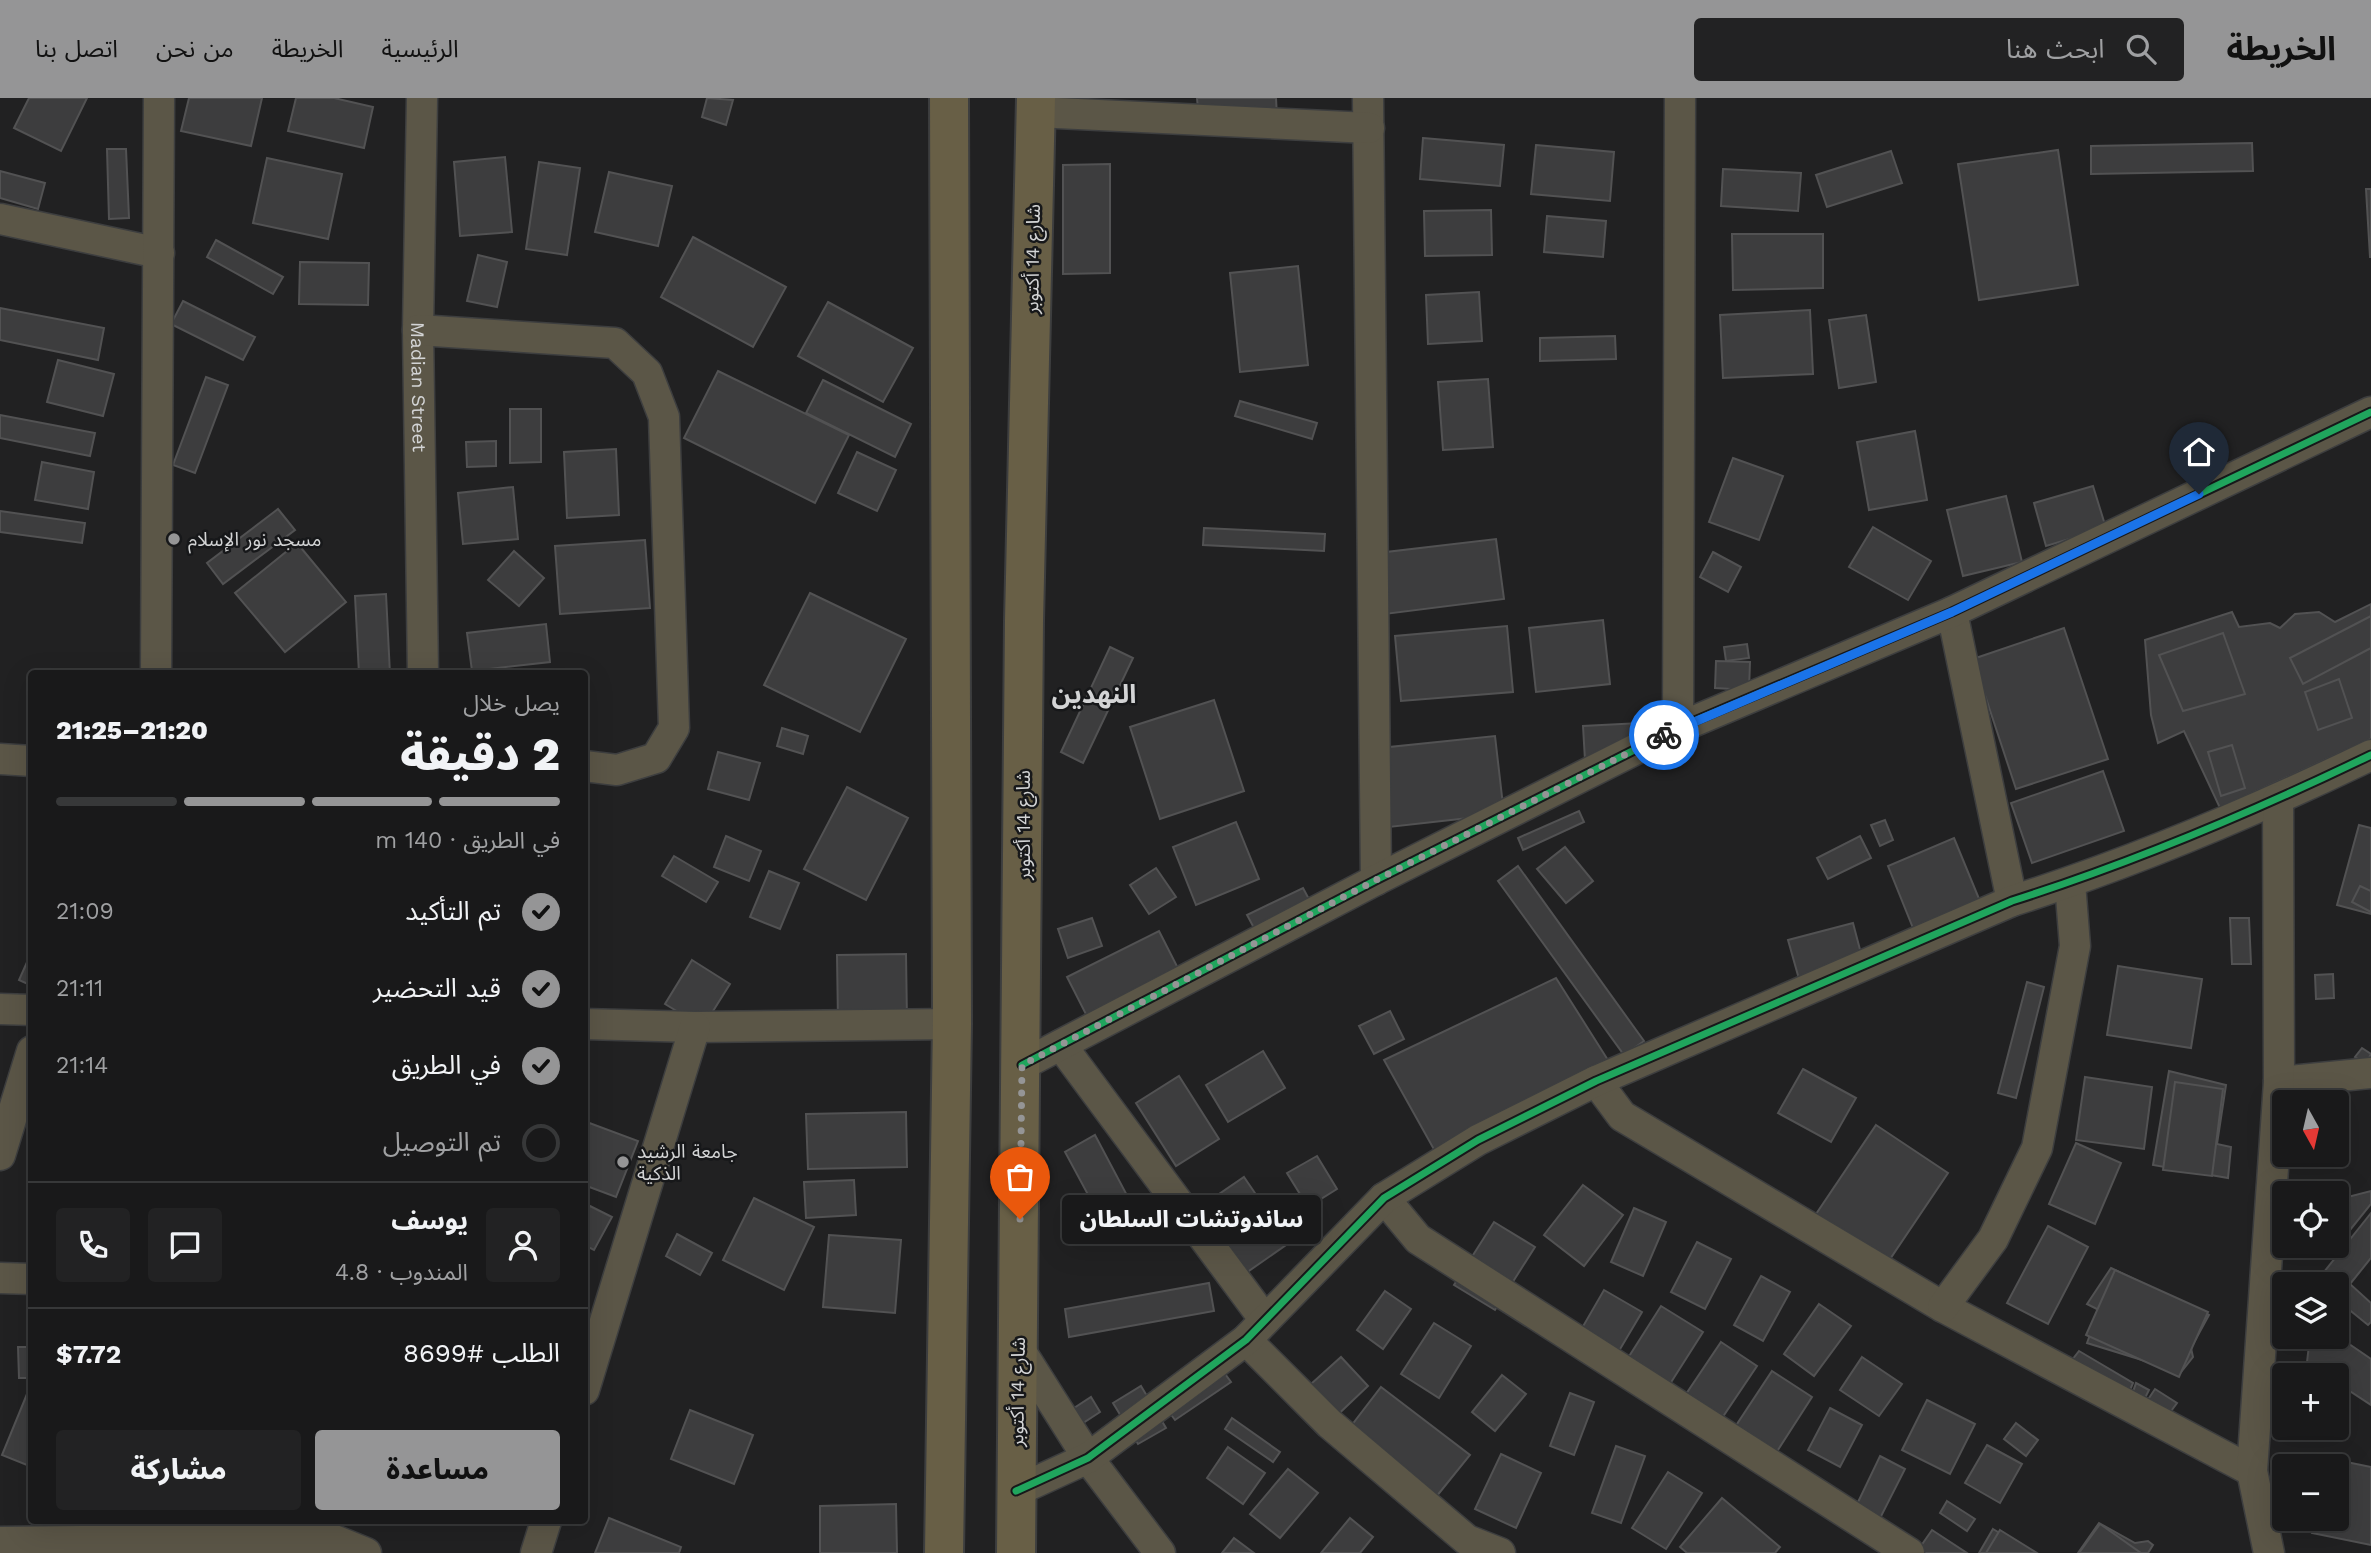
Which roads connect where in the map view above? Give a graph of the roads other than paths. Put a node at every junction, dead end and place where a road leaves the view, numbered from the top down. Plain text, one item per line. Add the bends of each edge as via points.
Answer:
1 (159, 98) edge
2 (422, 98) edge
3 (949, 98) edge
4 (1368, 98) edge
5 (1681, 98) edge
6 (1036, 105) edge
7 (1369, 128) junction
8 (0, 219) edge
9 (159, 253) junction
10 (418, 330) junction
11 (2371, 412) edge
12 (1952, 612) junction
13 (156, 670) edge
14 (423, 670) edge
15 (1678, 728) junction
16 (2371, 755) edge
17 (0, 759) edge
18 (28, 761) edge
19 (588, 766) edge
20 (2277, 800) junction
21 (1376, 880) junction
22 (2070, 883) junction
23 (2012, 901) junction
24 (0, 1009) edge
25 (28, 1010) edge
26 (588, 1024) edge
27 (951, 1024) junction
28 (695, 1027) junction
29 (1061, 1045) junction
30 (28, 1064) edge
31 (1022, 1065) junction
32 (2371, 1073) edge
33 (1596, 1082) junction
34 (2279, 1082) junction
35 (0, 1155) edge
36 (1384, 1198) junction
37 (0, 1278) edge
38 (28, 1279) edge
39 (1943, 1307) junction
40 (1256, 1330) junction
41 (592, 1336) edge
42 (1018, 1347) junction
43 (588, 1363) edge
44 (1088, 1458) junction
45 (2252, 1471) junction
46 (1016, 1491) junction
47 (545, 1524) edge
48 (0, 1542) edge
49 (366, 1553) edge
50 (536, 1553) edge
51 (944, 1553) edge
52 (1016, 1553) edge
53 (1160, 1553) edge
54 (1500, 1553) edge
55 (1909, 1553) edge
56 (2269, 1553) edge

1 - 9 street
2 - 10 street, Madian Street
3 - 27 main road
4 - 7 street
5 - 15 street
6 - 7 street
6 - 31 main road, شارع 14 أكتوبر via 1024,621
7 - 21 street
8 - 9 street
9 - 13 street
10 - 14 street, Madian Street
10 - 19 street via 615,343 647,373 664,418 674,728 656,758 617,770
11 - 12 street
12 - 15 street
12 - 23 street
15 - 21 street
16 - 20 street
17 - 18 street
20 - 22 street
20 - 34 street
21 - 29 street
22 - 23 street
22 - 39 street via 2075,946 2037,1148 1993,1239
23 - 33 street
24 - 25 street
26 - 28 street
27 - 28 street
27 - 51 main road
28 - 41 street
29 - 31 street
29 - 40 street
30 - 35 street
31 - 42 main road, شارع 14 أكتوبر
32 - 34 street
33 - 36 street via 1478,1140
33 - 39 street via 1622,1116
34 - 45 street
36 - 40 street
36 - 55 street via 1418,1239
37 - 38 street
39 - 45 street
40 - 44 street
40 - 54 street via 1330,1424 1467,1540
41 - 43 street
42 - 44 street
42 - 46 main road, شارع 14 أكتوبر
44 - 46 street
44 - 53 street
45 - 56 street
46 - 52 main road, شارع 14 أكتوبر
47 - 50 street
48 - 49 street via 329,1538

